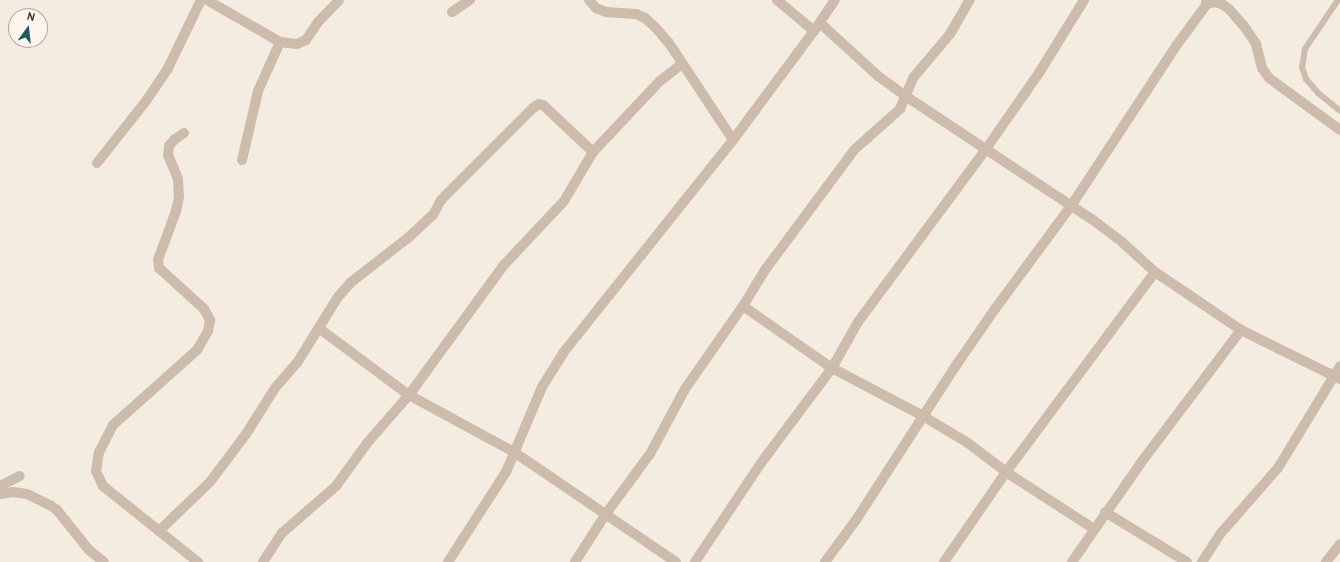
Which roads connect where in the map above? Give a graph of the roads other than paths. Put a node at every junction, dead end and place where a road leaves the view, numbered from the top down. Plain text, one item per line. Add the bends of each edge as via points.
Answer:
1 (201, 0) edge
2 (207, 0) edge
3 (339, 0) edge
4 (470, 0) edge
5 (589, 0) edge
6 (777, 0) edge
7 (835, 0) edge
8 (970, 0) edge
9 (1084, 0) edge
10 (1338, 0) edge
11 (1206, 2) edge
12 (452, 12) dead end
13 (820, 23) junction
14 (814, 31) junction
15 (280, 42) junction
16 (682, 64) junction
17 (904, 95) junction
18 (1340, 111) edge
19 (1340, 130) edge
20 (184, 133) dead end
21 (733, 140) junction
22 (986, 149) junction
23 (594, 152) junction
24 (242, 160) dead end
25 (98, 163) dead end
26 (1071, 206) junction
27 (1155, 272) junction
28 (743, 306) junction
29 (320, 329) junction
30 (1240, 330) junction
31 (1340, 366) edge
32 (832, 368) junction
33 (1336, 378) edge
34 (410, 395) junction
35 (923, 416) junction
36 (514, 452) junction
37 (1006, 472) junction
38 (20, 476) dead end
39 (0, 486) edge
40 (0, 494) edge
41 (1105, 512) junction
42 (605, 515) junction
43 (1094, 529) junction
44 (159, 531) junction
45 (1340, 544) edge
46 (104, 562) edge
47 (198, 562) edge
48 (263, 562) edge
49 (448, 562) edge
50 (575, 562) edge
51 (676, 562) edge
52 (695, 562) edge
53 (825, 562) edge
54 (944, 562) edge
55 (1072, 562) edge
56 (1187, 562) edge
57 (1202, 562) edge
58 (1326, 562) edge

1 - 25 street via 168,68
2 - 15 street
3 - 15 street via 318,22 306,40 297,44
4 - 12 street
5 - 16 street via 601,10 636,14 645,18 669,43
6 - 14 street
7 - 13 street
8 - 17 street via 953,28 913,78
9 - 22 street via 1039,73
10 - 18 lane via 1305,49 1302,67 1306,79 1318,93
11 - 19 street via 1222,4 1244,26 1256,44 1262,68 1269,78
11 - 26 street
13 - 14 street
13 - 17 street via 855,56
14 - 21 street
15 - 24 street via 258,91
16 - 21 street
16 - 23 street via 660,81
17 - 22 street
17 - 28 street via 900,108 854,150 765,270
20 - 44 street via 169,146 168,155 178,179 179,197 158,260 159,268 204,309 210,320 208,331 197,350 113,425 99,452 96,471 103,486
21 - 36 street via 563,354 542,387
22 - 26 street
22 - 32 street via 858,322
23 - 29 street via 539,104 441,200 433,215 350,283 338,297
23 - 34 street via 564,201 503,266
26 - 27 street via 1117,239
26 - 35 street via 995,309
27 - 30 street
27 - 37 street
28 - 32 street
28 - 42 street via 685,389 650,454
29 - 34 street
29 - 44 street via 297,363 275,388 246,434 210,482
30 - 33 street
30 - 41 street
31 - 33 street
32 - 35 street
32 - 52 street via 761,463
33 - 57 street via 1278,468 1221,533
34 - 36 street
34 - 48 street via 368,442 336,486 282,533
35 - 37 street via 968,443
35 - 53 street via 856,520
36 - 42 street via 561,482
36 - 49 street via 506,472
37 - 43 street
37 - 54 street
38 - 39 street
40 - 46 street via 27,494 50,505 57,510 89,550
41 - 43 street
41 - 56 street
42 - 50 street
42 - 51 street
43 - 55 street
44 - 47 street
45 - 58 street

